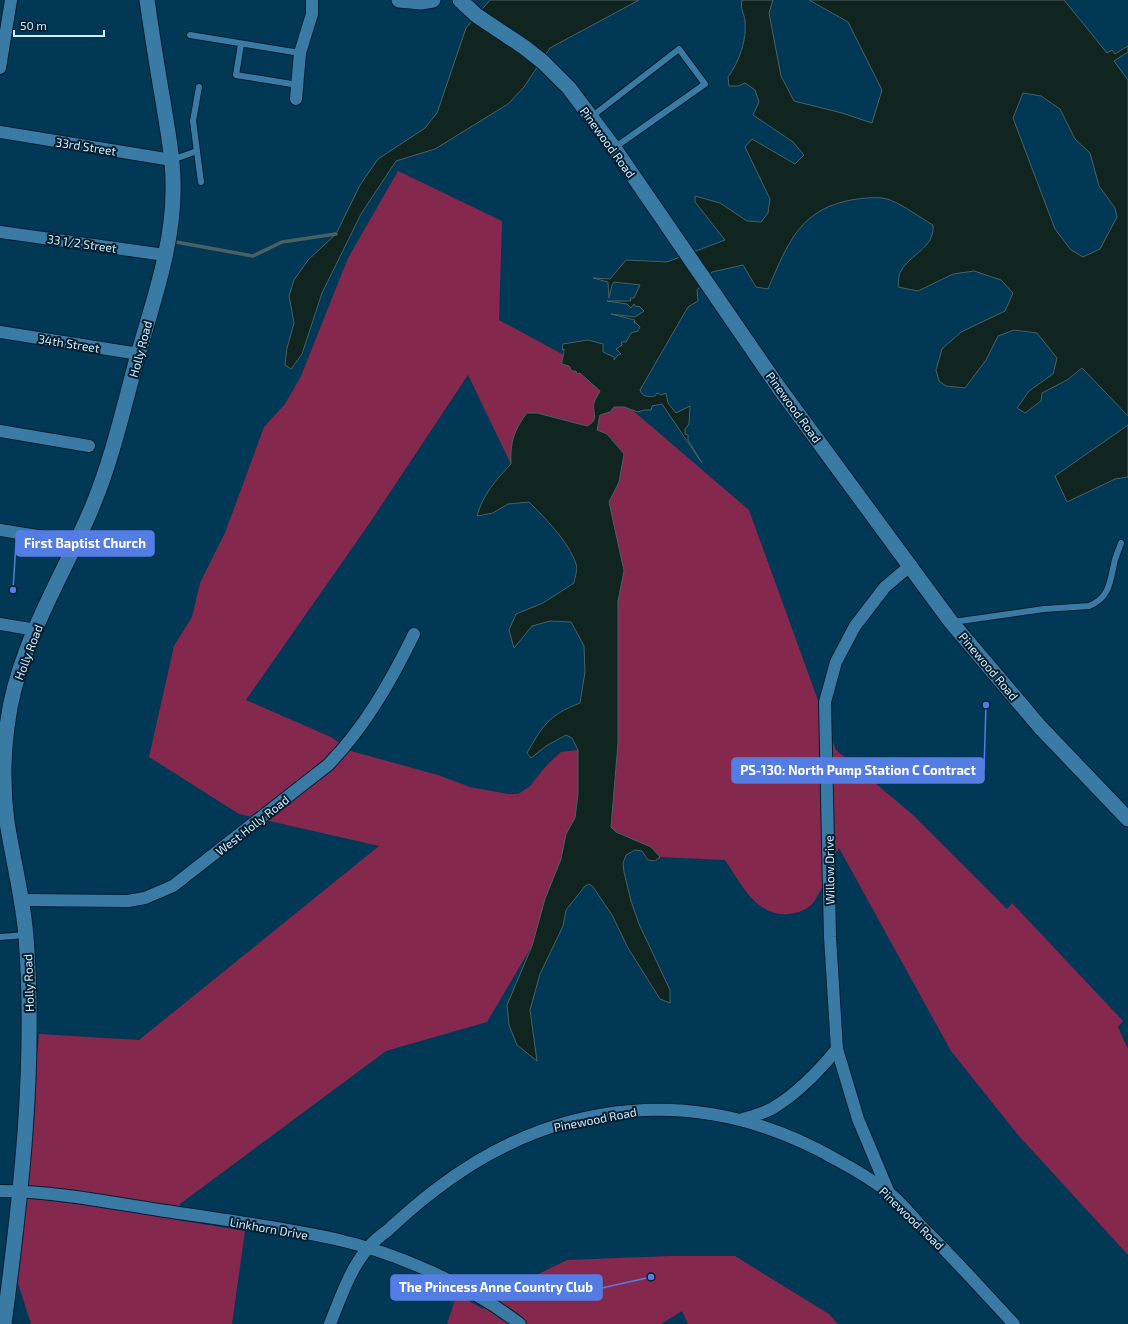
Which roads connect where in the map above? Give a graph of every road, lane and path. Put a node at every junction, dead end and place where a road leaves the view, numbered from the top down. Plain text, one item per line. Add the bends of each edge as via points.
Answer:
1 (11, 0) edge
2 (147, 0) edge
3 (312, 0) edge
4 (400, 0) edge
5 (433, 0) edge
6 (460, 0) edge
7 (190, 35) dead end
8 (241, 44) junction
9 (300, 54) junction
10 (0, 68) edge
11 (298, 85) junction
12 (199, 87) dead end
13 (296, 99) dead end
14 (591, 117) junction
15 (0, 132) edge
16 (614, 148) junction
17 (197, 152) junction
18 (172, 160) junction
19 (201, 182) dead end
20 (0, 232) edge
21 (165, 255) junction
22 (0, 332) edge
23 (139, 354) junction
24 (0, 431) edge
25 (89, 446) dead end
26 (0, 530) edge
27 (75, 542) junction
28 (1121, 543) dead end
29 (911, 565) junction
30 (951, 622) junction
31 (0, 624) edge
32 (36, 630) junction
33 (414, 634) dead end
34 (1128, 818) edge
35 (21, 900) junction
36 (26, 935) junction
37 (0, 937) edge
38 (837, 1049) junction
39 (744, 1119) junction
40 (0, 1191) edge
41 (21, 1191) junction
42 (889, 1193) junction
43 (368, 1248) junction
44 (4, 1324) edge
45 (330, 1324) edge
46 (520, 1324) edge
47 (1014, 1324) edge

1 - 10 street
2 - 18 street, Holly Road
3 - 9 street via 312,14
4 - 5 street
6 - 14 street, Pinewood Road via 476,15 543,62 569,88
7 - 8 lane
8 - 9 lane
8 - 11 lane via 236,75
9 - 11 street
11 - 13 street
12 - 17 lane via 192,121
14 - 16 street, Pinewood Road
14 - 16 lane via 679,49 705,84
15 - 18 street, 33rd Street
16 - 29 street, Pinewood Road via 779,388
17 - 18 lane
17 - 19 lane
18 - 21 street, Holly Road via 173,198
20 - 21 street, 33 1/2 Street
21 - 23 street, Holly Road
22 - 23 street, 34th Street
23 - 27 street, Holly Road via 95,502
24 - 25 street
26 - 27 street
27 - 32 street, Holly Road
28 - 30 lane via 1108,592 1096,603 1089,606 1044,609
29 - 30 street, Pinewood Road
29 - 38 street, Willow Drive via 885,586 855,626 836,662 825,702 830,937
30 - 34 street, Pinewood Road via 1040,727
31 - 32 street
32 - 35 street, Holly Road via 11,699 5,754 7,819
33 - 35 street, West Holly Road via 364,723 339,754 173,886 145,898 128,901
35 - 36 street, Holly Road
36 - 37 lane
36 - 41 street, Holly Road via 29,1035
38 - 39 street via 795,1092 772,1109
38 - 42 street, Willow Drive via 858,1119
39 - 42 street, Pinewood Road via 798,1140 837,1159
39 - 43 street, Pinewood Road via 678,1109 649,1108 562,1123 518,1140 470,1164 416,1205
40 - 41 street, Linkhorn Drive
41 - 43 street, Linkhorn Drive via 260,1225
41 - 44 street, Holly Road
42 - 47 street, Pinewood Road
43 - 45 street, Pinewood Road via 353,1271
43 - 46 street, Linkhorn Drive via 445,1279

